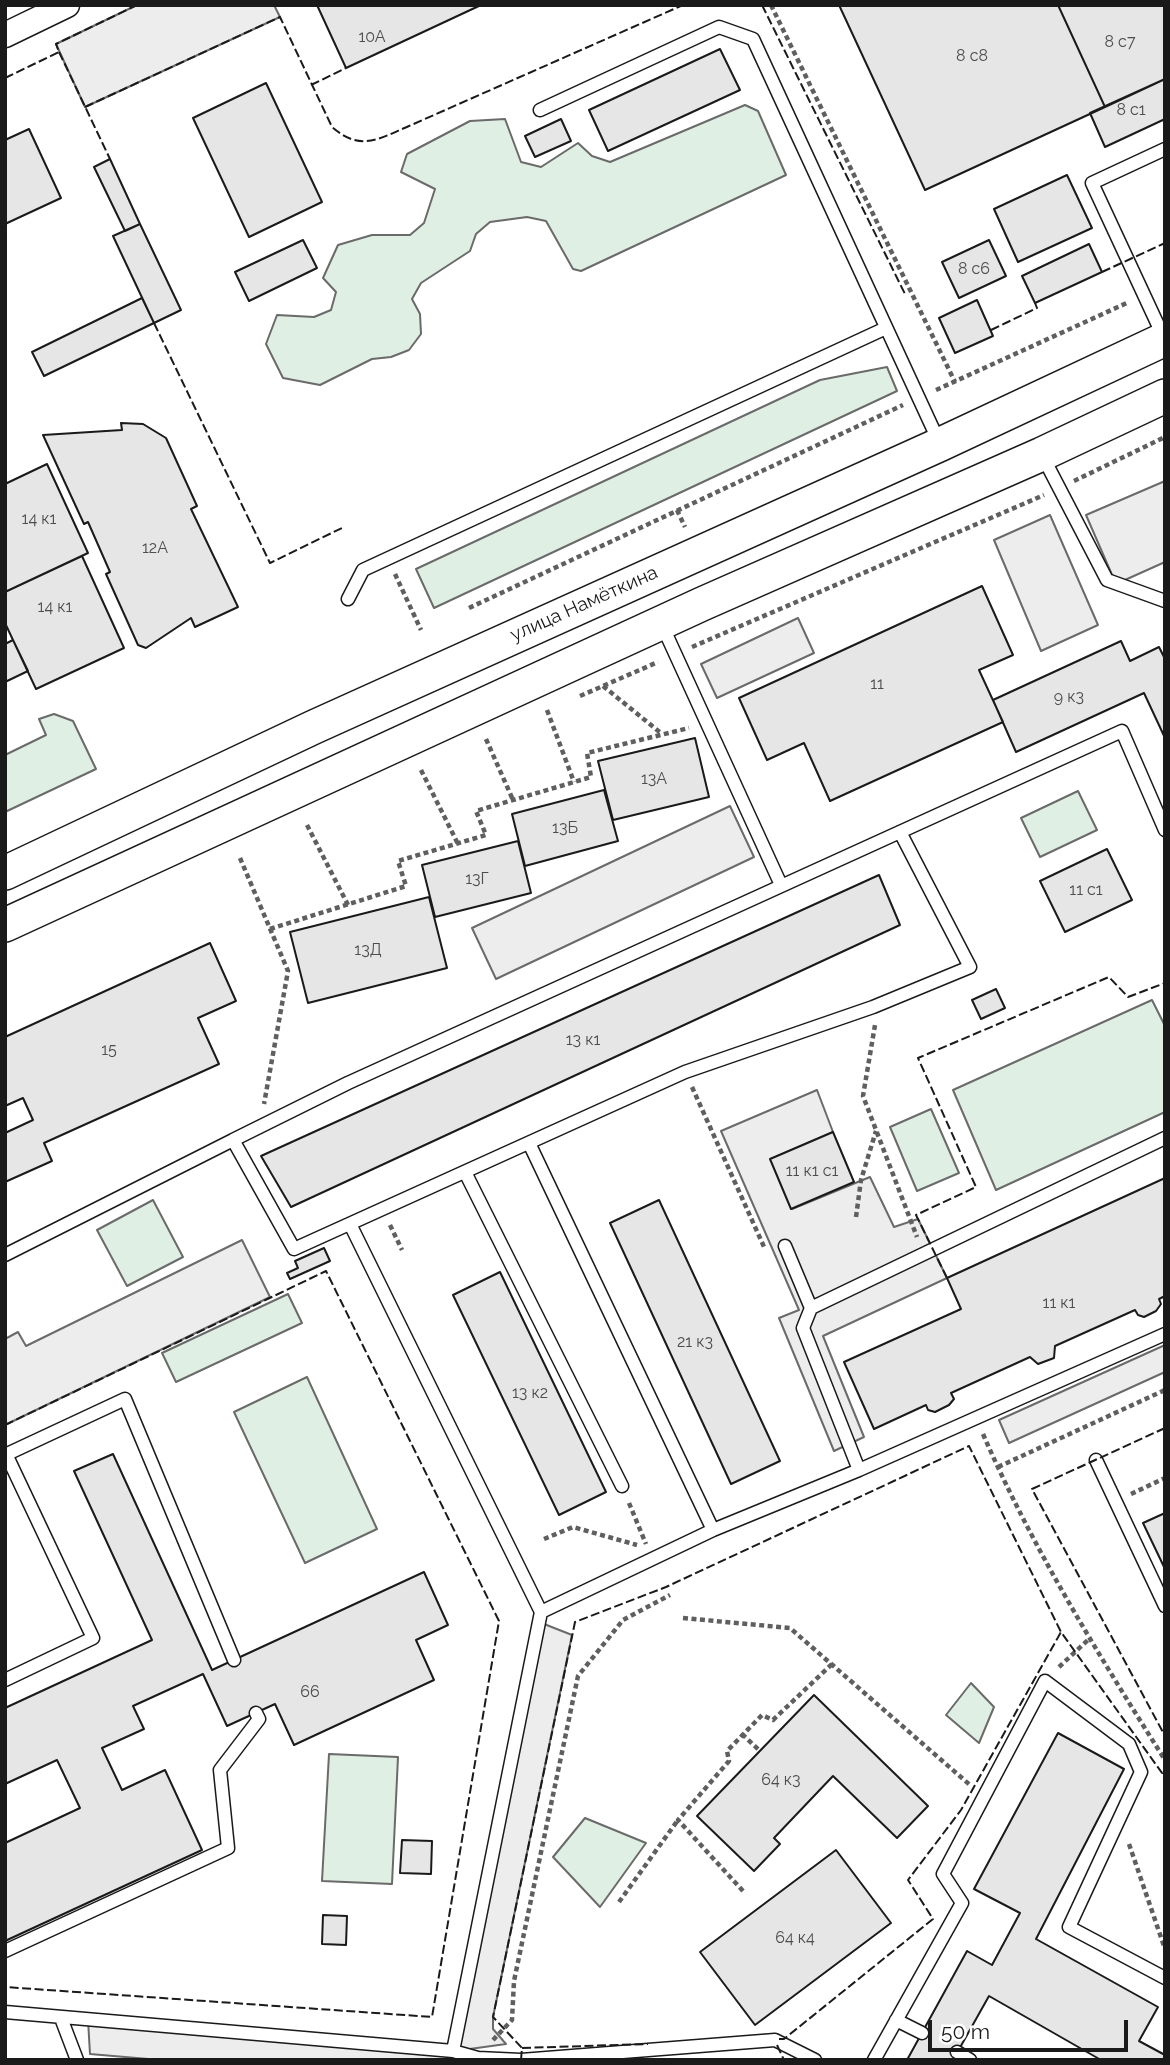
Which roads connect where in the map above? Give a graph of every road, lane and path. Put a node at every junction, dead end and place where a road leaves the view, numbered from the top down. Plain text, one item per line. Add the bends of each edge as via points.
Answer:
1 (67, 5) edge
2 (771, 5) edge
3 (5, 35) edge
4 (540, 110) dead end
5 (1165, 149) edge
6 (1144, 295) junction
7 (886, 328) junction
8 (1165, 339) edge
9 (955, 382) junction
10 (1165, 396) edge
11 (919, 398) junction
12 (1165, 438) edge
13 (941, 444) junction
14 (1042, 454) junction
15 (1058, 488) junction
16 (388, 558) junction
17 (348, 599) dead end
18 (1165, 601) edge
19 (469, 608) dead end
20 (661, 624) junction
21 (421, 630) dead end
22 (675, 655) junction
23 (603, 686) junction
24 (569, 701) dead end
25 (558, 706) dead end
26 (547, 710) junction
27 (535, 716) dead end
28 (707, 724) junction
29 (663, 734) junction
30 (485, 739) dead end
31 (421, 770) dead end
32 (574, 782) junction
33 (513, 800) junction
34 (307, 825) dead end
35 (1165, 830) edge
36 (900, 832) junction
37 (458, 844) junction
38 (240, 858) dead end
39 (5, 873) edge
40 (782, 885) junction
41 (348, 905) junction
42 (5, 925) edge
43 (270, 929) junction
44 (873, 1007) junction
45 (685, 1072) junction
46 (261, 1126) junction
47 (876, 1130) junction
48 (1165, 1138) edge
49 (233, 1140) junction
50 (529, 1143) junction
51 (465, 1172) junction
52 (383, 1210) junction
53 (856, 1217) dead end
54 (911, 1221) dead end
55 (351, 1226) junction
56 (785, 1247) dead end
57 (401, 1250) dead end
58 (765, 1250) dead end
59 (5, 1255) edge
60 (811, 1308) junction
61 (1165, 1334) edge
62 (1165, 1390) edge
63 (979, 1417) junction
64 (5, 1455) edge
65 (1096, 1460) dead end
66 (998, 1467) junction
67 (859, 1470) junction
68 (1165, 1478) edge
69 (622, 1486) joint
70 (1116, 1501) junction
71 (713, 1530) junction
72 (544, 1539) dead end
73 (670, 1595) dead end
74 (1165, 1606) edge
75 (541, 1612) junction
76 (683, 1618) dead end
77 (1089, 1639) junction
78 (234, 1660) dead end
79 (832, 1664) junction
80 (5, 1680) edge
81 (1045, 1681) junction
82 (256, 1713) dead end
83 (742, 1734) junction
84 (760, 1751) dead end
85 (1165, 1760) edge
86 (984, 1797) junction
87 (1120, 1817) junction
88 (678, 1820) junction
89 (743, 1891) dead end
90 (619, 1902) dead end
91 (1165, 1949) edge
92 (5, 1951) edge
93 (1165, 1978) edge
94 (5, 2012) edge
95 (61, 2018) junction
96 (512, 2020) dead end
97 (896, 2020) junction
98 (922, 2033) dead end
99 (453, 2051) junction
100 (957, 2053) dead end
101 (76, 2060) edge
102 (815, 2060) edge
103 (874, 2060) edge
104 (970, 2060) edge

1 - 3 street
2 - 9 path
4 - 7 lane via 719,27 753,39
5 - 6 lane via 1092,183
6 - 8 lane
6 - 9 path
7 - 11 lane
7 - 16 lane
8 - 13 main road, улица Намёткина
9 - 11 path
10 - 14 main road
11 - 13 lane
11 - 19 path
12 - 15 path
13 - 39 main road, улица Намёткина via 314,727
14 - 15 lane
14 - 20 main road
15 - 18 lane via 1107,580
15 - 22 path
16 - 17 lane via 363,570
16 - 21 path
20 - 22 lane
20 - 42 main road
22 - 23 path
22 - 28 lane
23 - 24 path
23 - 29 path
25 - 26 path
26 - 27 path
26 - 32 path
28 - 29 path
28 - 40 lane
29 - 32 path via 587,753 591,777
30 - 33 path
31 - 37 path
32 - 33 path
33 - 37 path via 476,811 486,835
34 - 41 path
35 - 36 lane via 1122,731
36 - 40 lane
36 - 44 lane via 970,967
37 - 41 path via 398,861 406,886
38 - 43 path
40 - 46 lane
41 - 43 path
43 - 46 path via 288,971
44 - 45 lane
44 - 47 path via 875,1024 863,1096
45 - 50 lane
45 - 58 path
46 - 49 lane
47 - 53 path
47 - 54 path
48 - 60 lane
49 - 55 lane via 294,1250
49 - 59 lane
50 - 51 lane
50 - 71 lane
51 - 52 lane
51 - 69 lane
52 - 55 lane
52 - 57 path
55 - 75 lane
56 - 60 lane
60 - 67 lane via 803,1328
61 - 63 lane
62 - 66 path
63 - 66 path
63 - 67 lane
64 - 78 lane via 125,1399
64 - 80 lane via 93,1638
65 - 70 lane
66 - 77 path via 1017,1511
67 - 71 lane
68 - 70 path
69 - 72 path via 648,1548 573,1527
70 - 74 lane
71 - 75 lane
73 - 96 path via 623,1620 578,1676 514,1981
75 - 99 lane
76 - 79 path via 790,1628
77 - 81 path
77 - 85 path
79 - 83 path via 773,1720 762,1715
79 - 86 path
81 - 86 lane
81 - 87 lane via 1129,1744 1141,1772
82 - 92 lane via 259,1719 220,1770 228,1848
83 - 84 path
83 - 88 path via 727,1751 729,1761
86 - 97 lane via 943,1874 962,1903
87 - 91 path
87 - 93 lane via 1069,1927
88 - 89 path
88 - 90 path
94 - 95 lane
95 - 99 lane
95 - 101 lane
97 - 98 lane
97 - 103 lane
99 - 102 lane via 478,2058 521,2060 775,2040
100 - 104 lane

